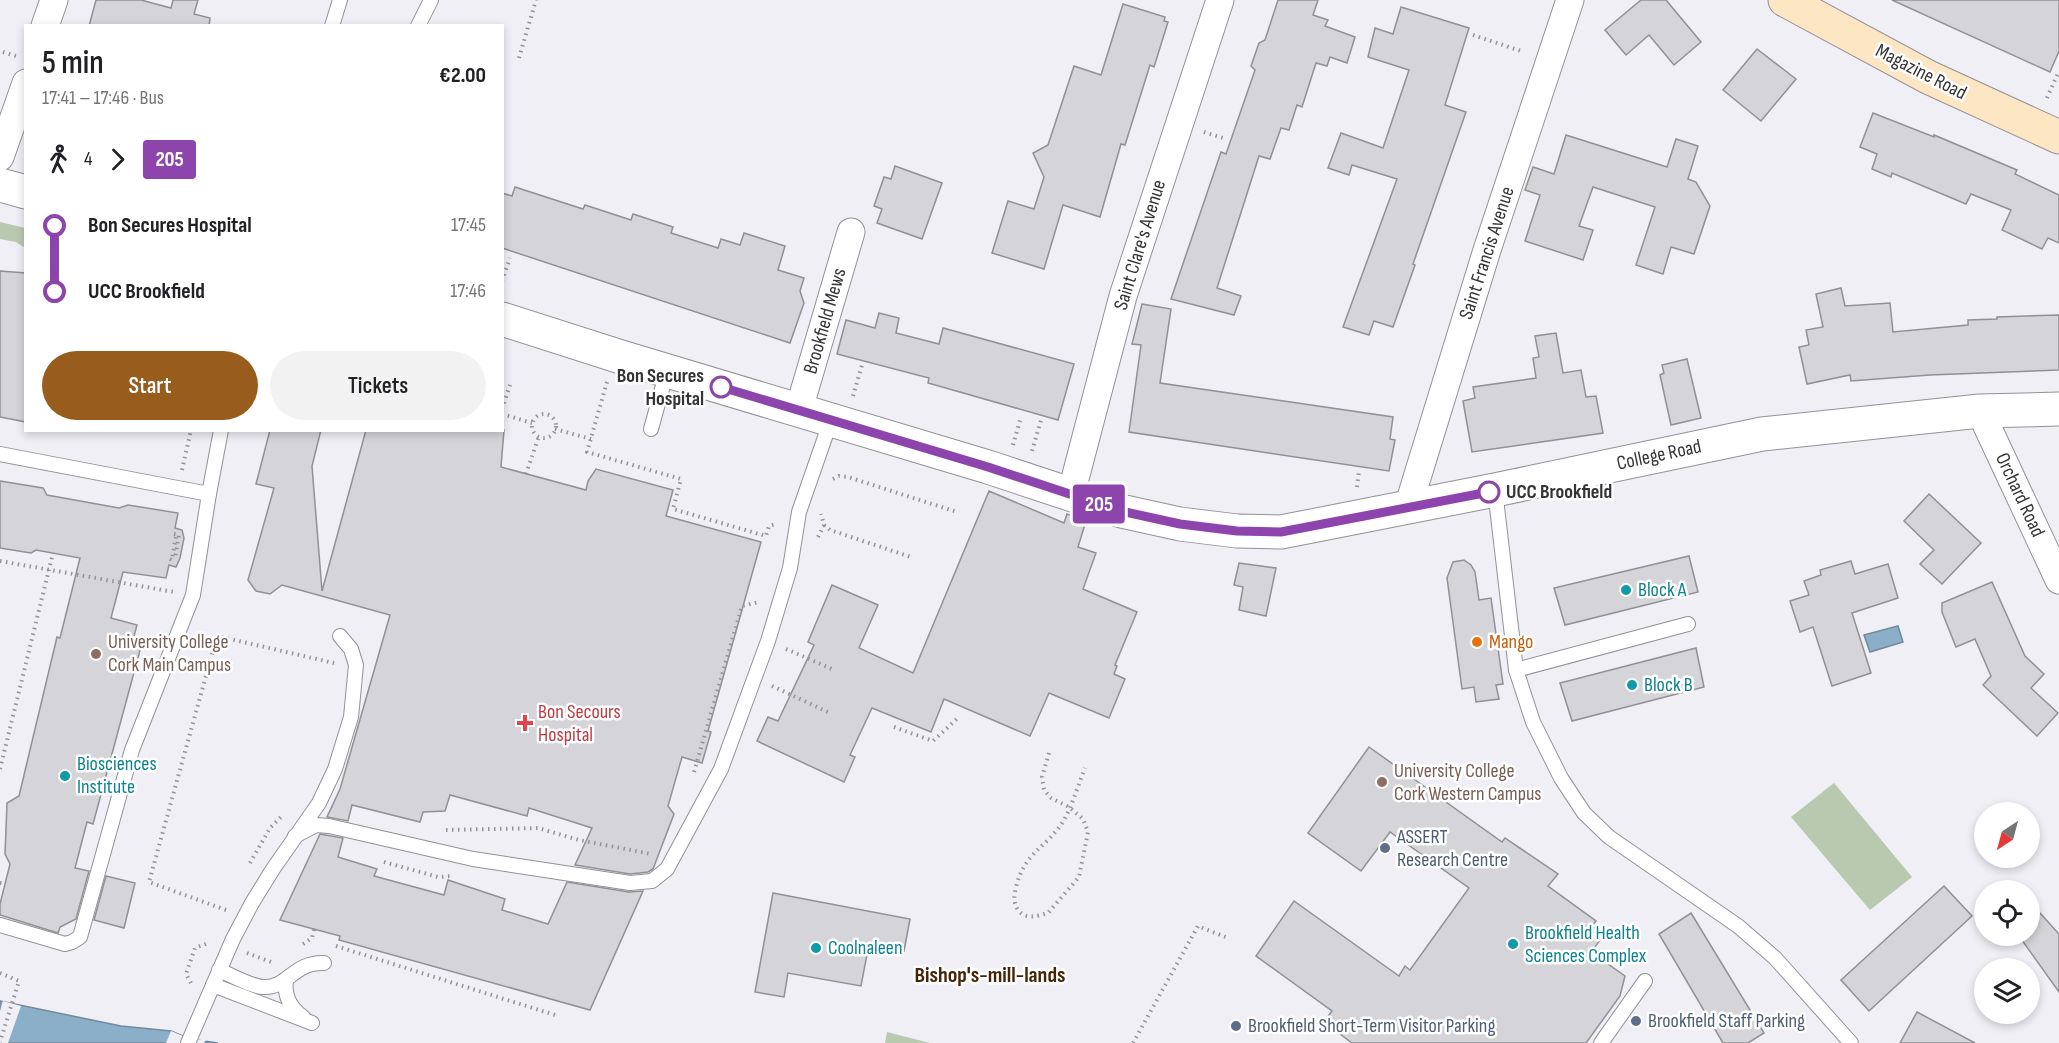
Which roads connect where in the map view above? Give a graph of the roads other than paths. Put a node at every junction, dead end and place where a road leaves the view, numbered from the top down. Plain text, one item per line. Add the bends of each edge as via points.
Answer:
1 (54, 0) edge
2 (340, 0) edge
3 (431, 0) edge
4 (1220, 0) edge
5 (1570, 0) edge
6 (1785, 0) edge
7 (46, 24) edge
8 (333, 24) edge
9 (419, 24) edge
10 (24, 89) edge
11 (2059, 137) edge
12 (0, 157) edge
13 (0, 185) edge
14 (24, 191) edge
15 (851, 232) dead end
16 (504, 320) edge
17 (667, 371) junction
18 (798, 409) junction
19 (842, 409) junction
20 (2059, 409) edge
21 (1980, 411) junction
22 (651, 429) dead end
23 (221, 432) edge
24 (0, 454) edge
25 (1495, 490) junction
26 (209, 494) junction
27 (1071, 494) junction
28 (1408, 507) junction
29 (2059, 580) edge
30 (1688, 624) dead end
31 (340, 636) dead end
32 (1516, 670) junction
33 (295, 836) junction
34 (0, 925) edge
35 (324, 963) dead end
36 (219, 970) junction
37 (286, 980) junction
38 (1645, 981) dead end
39 (213, 985) junction
40 (189, 1041) edge
41 (1601, 1043) edge
42 (1851, 1043) edge

1 - 7 street
2 - 8 lane
3 - 9 lane
4 - 27 street, Saint Clare's Avenue via 1123,296
5 - 28 street, Saint Francis Avenue
6 - 11 main road, Magazine Road via 1928,77
10 - 12 street
13 - 14 street
15 - 18 street, Brookfield Mews
16 - 17 street, College Road
17 - 18 street, College Road
17 - 22 lane
18 - 19 street, College Road
19 - 27 street, College Road
19 - 33 lane via 798,518 782,596 721,769 667,869 652,881 630,883 473,859 329,826 316,825
20 - 21 street, College Road
21 - 25 street, College Road via 1762,434
21 - 29 street, Orchard Road
23 - 26 lane
24 - 26 lane
25 - 28 street, College Road
25 - 32 lane
26 - 34 lane via 193,595 132,750 80,937 65,944
27 - 28 street, College Road via 1152,519 1237,531 1281,532
30 - 32 lane
31 - 33 lane via 351,649 356,665 351,717 320,803
32 - 42 lane via 1546,752 1584,813 1633,855 1738,926 1775,958
33 - 36 lane via 252,903
35 - 37 lane via 306,965
36 - 37 lane via 263,987
36 - 39 lane
37 - 39 lane via 286,996 292,1006 312,1023
38 - 41 lane
39 - 40 lane

